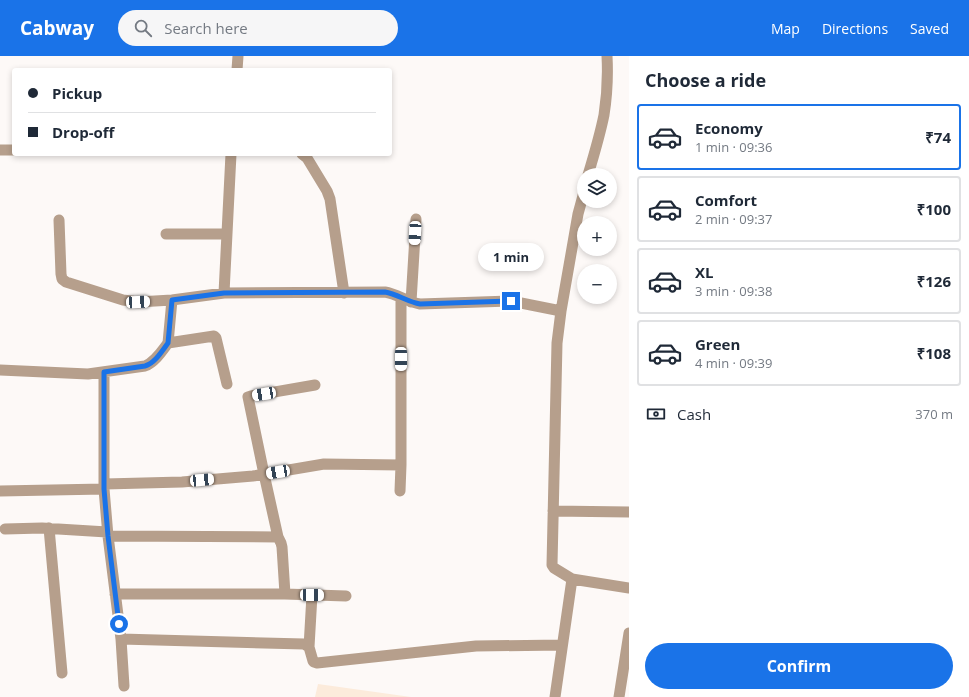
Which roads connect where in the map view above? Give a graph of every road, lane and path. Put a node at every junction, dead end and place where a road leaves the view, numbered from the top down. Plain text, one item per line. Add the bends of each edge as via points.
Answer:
1 (238, 56) edge
2 (606, 56) edge
3 (237, 68) edge
4 (0, 150) edge
5 (12, 150) edge
6 (231, 156) edge
7 (304, 156) edge
8 (590, 168) edge
9 (579, 208) edge
10 (416, 219) dead end
11 (59, 220) dead end
12 (166, 234) dead end
13 (227, 234) junction
14 (224, 293) junction
15 (344, 293) junction
16 (172, 300) junction
17 (406, 300) junction
18 (561, 311) junction
19 (168, 343) junction
20 (0, 370) edge
21 (104, 372) junction
22 (227, 384) dead end
23 (316, 385) dead end
24 (401, 466) junction
25 (264, 474) junction
26 (104, 487) junction
27 (0, 491) edge
28 (400, 491) dead end
29 (553, 511) junction
30 (629, 512) edge
31 (49, 528) junction
32 (6, 529) dead end
33 (107, 534) junction
34 (278, 538) junction
35 (572, 579) junction
36 (629, 588) edge
37 (115, 594) junction
38 (285, 594) junction
39 (312, 595) junction
40 (346, 596) dead end
41 (629, 633) edge
42 (121, 639) junction
43 (562, 645) junction
44 (309, 647) junction
45 (627, 654) edge
46 (62, 673) dead end
47 (124, 686) dead end
48 (555, 697) edge
49 (619, 697) edge

1 - 3 street
2 - 8 street via 605,109
4 - 5 street
6 - 13 street
7 - 15 street via 330,199
9 - 18 street
10 - 17 street
11 - 16 street via 61,274 66,282 123,300
12 - 13 street
13 - 14 street
14 - 15 street
14 - 16 street
15 - 17 street via 385,292
16 - 19 street
17 - 18 street via 420,304 511,301
17 - 24 street
18 - 29 street via 557,343
19 - 21 street via 149,364
19 - 22 street via 214,336
20 - 21 street via 83,374
21 - 26 street
23 - 25 street via 248,397
24 - 25 street via 324,464
24 - 28 street
25 - 26 street
25 - 34 street
26 - 27 street
26 - 33 street
29 - 30 street
29 - 35 street via 552,564
31 - 32 street
31 - 33 street
31 - 46 street
33 - 34 street
33 - 37 street
34 - 38 street via 282,547
35 - 36 street
35 - 43 street
37 - 38 street
37 - 42 street
38 - 39 street
39 - 40 street
39 - 44 street
41 - 45 street
42 - 44 street via 304,644
42 - 47 street
43 - 44 street via 476,646 317,663 313,661
43 - 48 street
45 - 49 street

